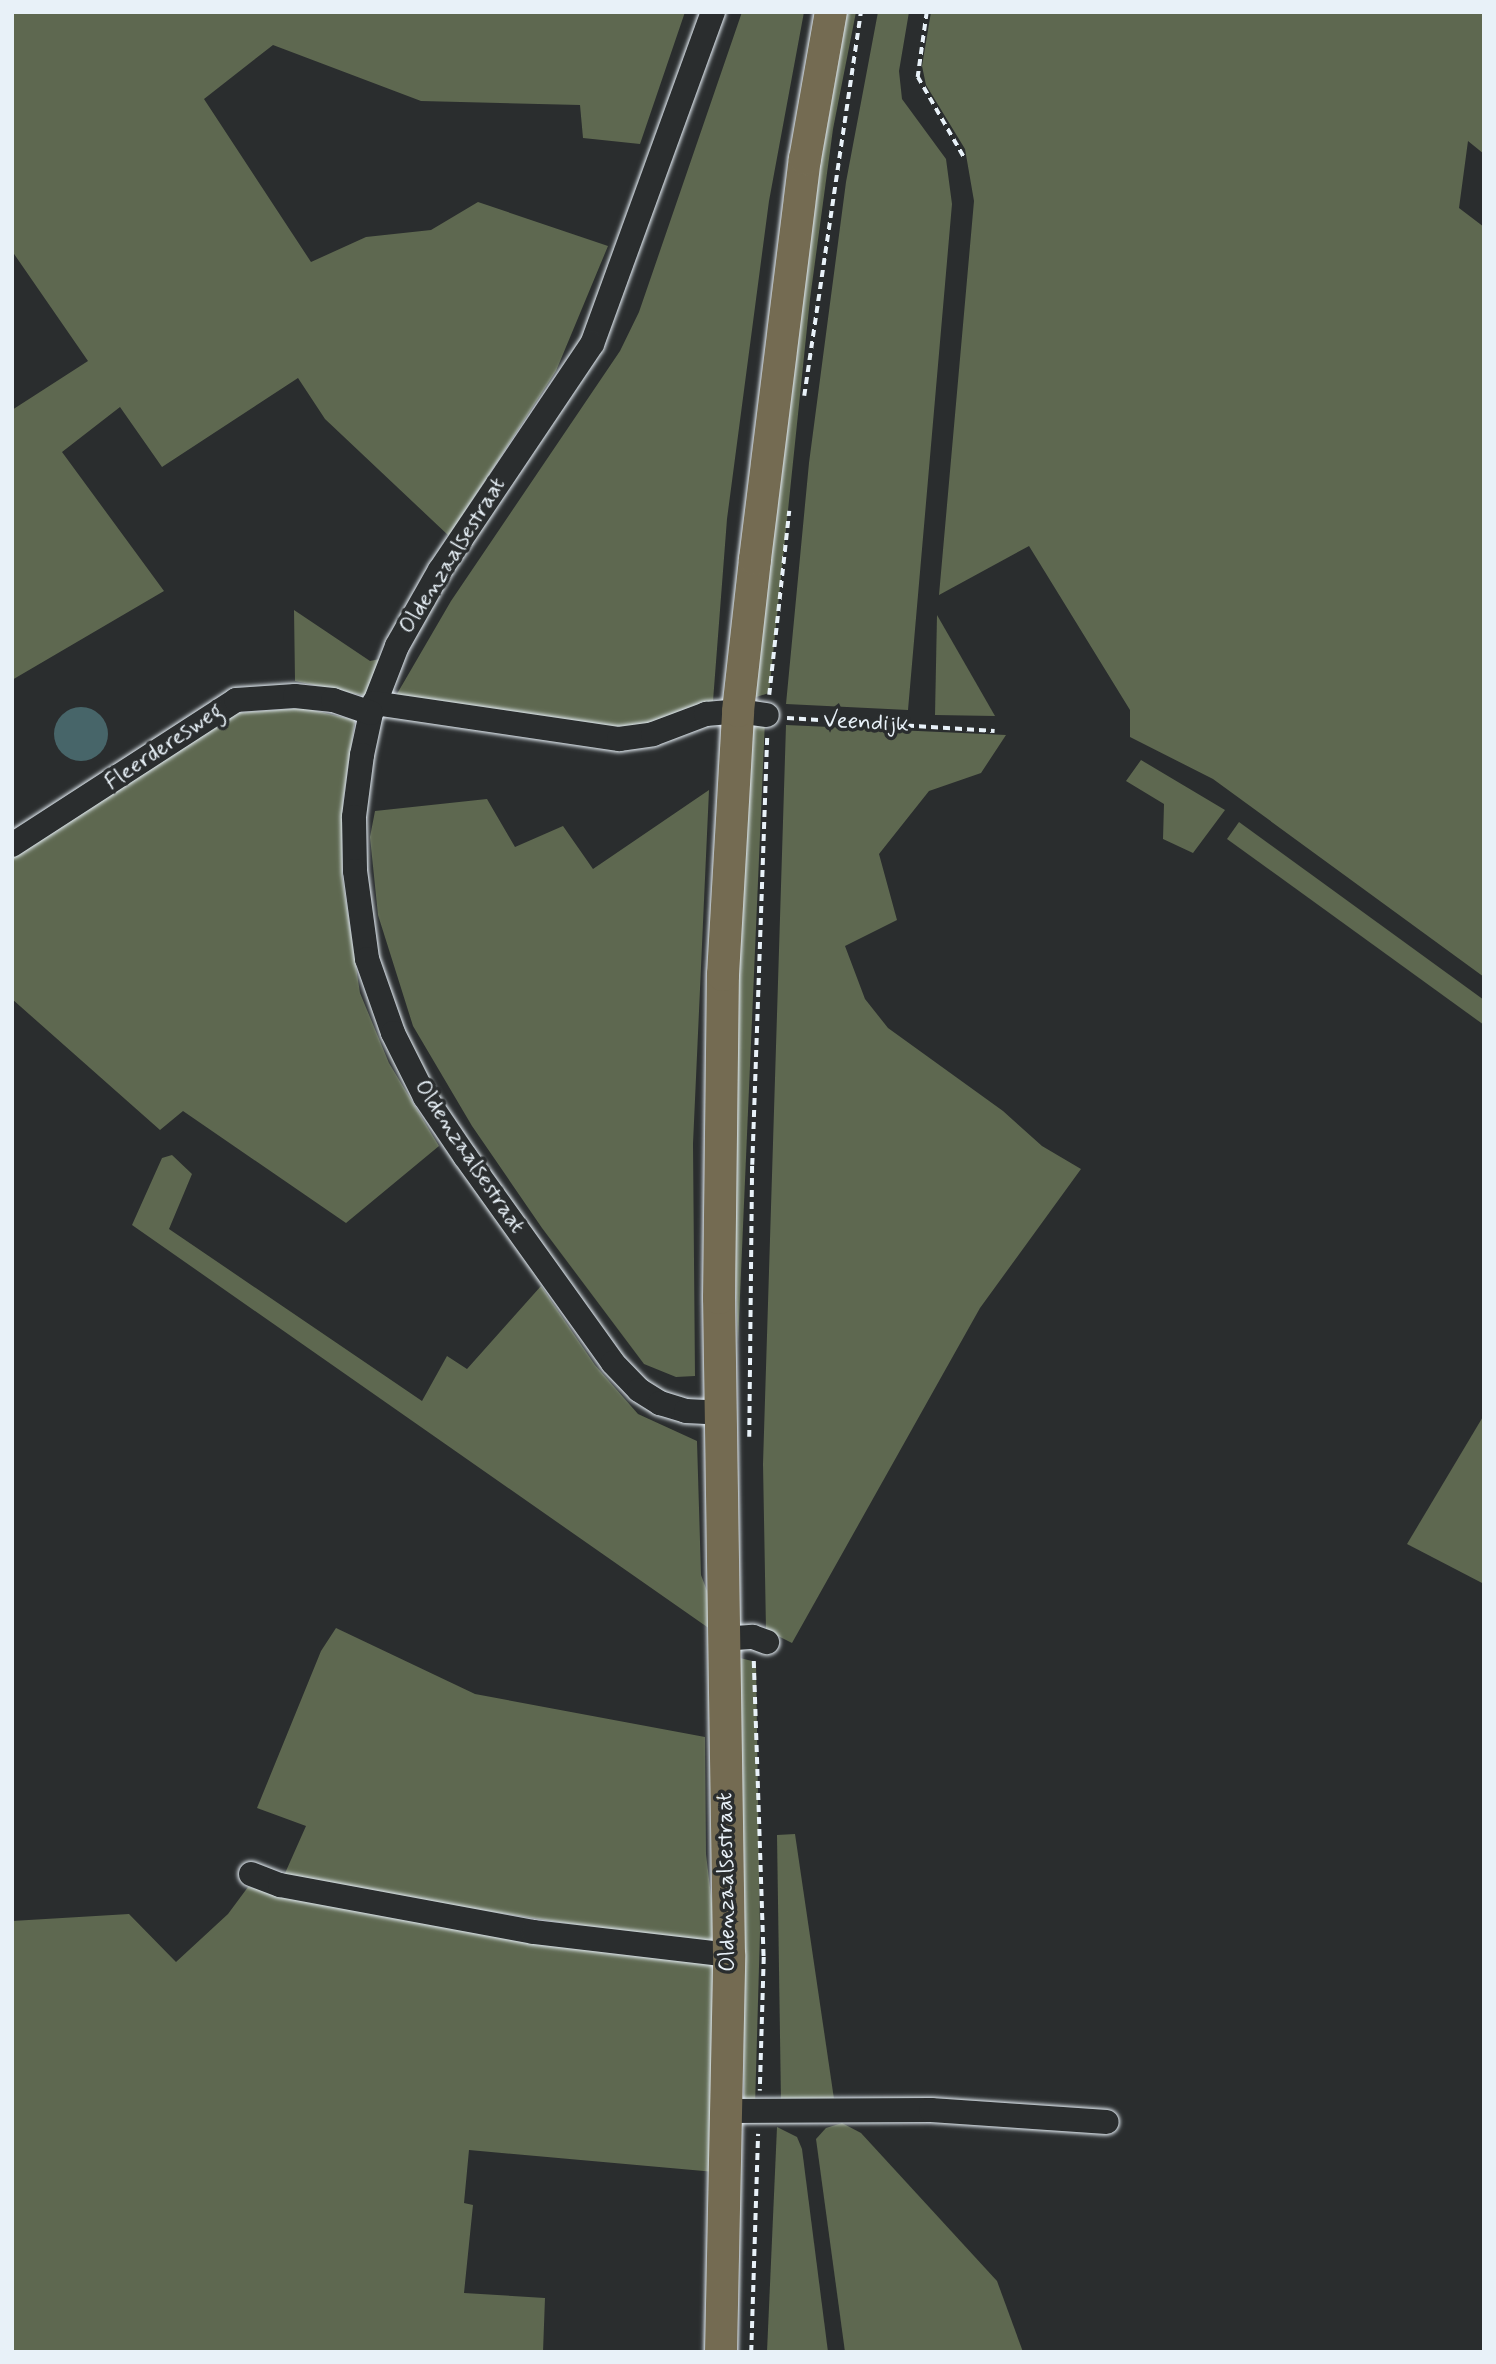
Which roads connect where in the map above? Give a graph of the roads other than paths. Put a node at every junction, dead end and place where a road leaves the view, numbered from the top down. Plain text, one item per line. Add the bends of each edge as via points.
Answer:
1 (713, 12) edge
2 (831, 12) edge
3 (373, 708) junction
4 (753, 713) junction
5 (12, 845) edge
6 (722, 1413) junction
7 (251, 1874) dead end
8 (729, 1955) junction
9 (728, 2111) junction
10 (1107, 2122) dead end
11 (721, 2352) edge

1 - 3 street, Oldenzaalsestraat via 592,344 440,570 397,646
2 - 4 main road, Oldenzaalsestraat via 805,159
3 - 4 street, Fleerderesweg via 620,739 653,734 706,714
3 - 5 street, Fleerderesweg via 307,698 236,699
3 - 6 street, Oldenzaalsestraat via 355,817 358,915 393,1033 425,1097 613,1363 639,1390 660,1403
4 - 6 main road, Oldenzaalsestraat via 723,975
6 - 8 main road, Oldenzaalsestraat via 747,1639
7 - 8 street via 279,1885 534,1932
8 - 9 main road, Oldenzaalsestraat
9 - 10 street via 759,2115 931,2110
9 - 11 main road, Oldenzaalsestraat

